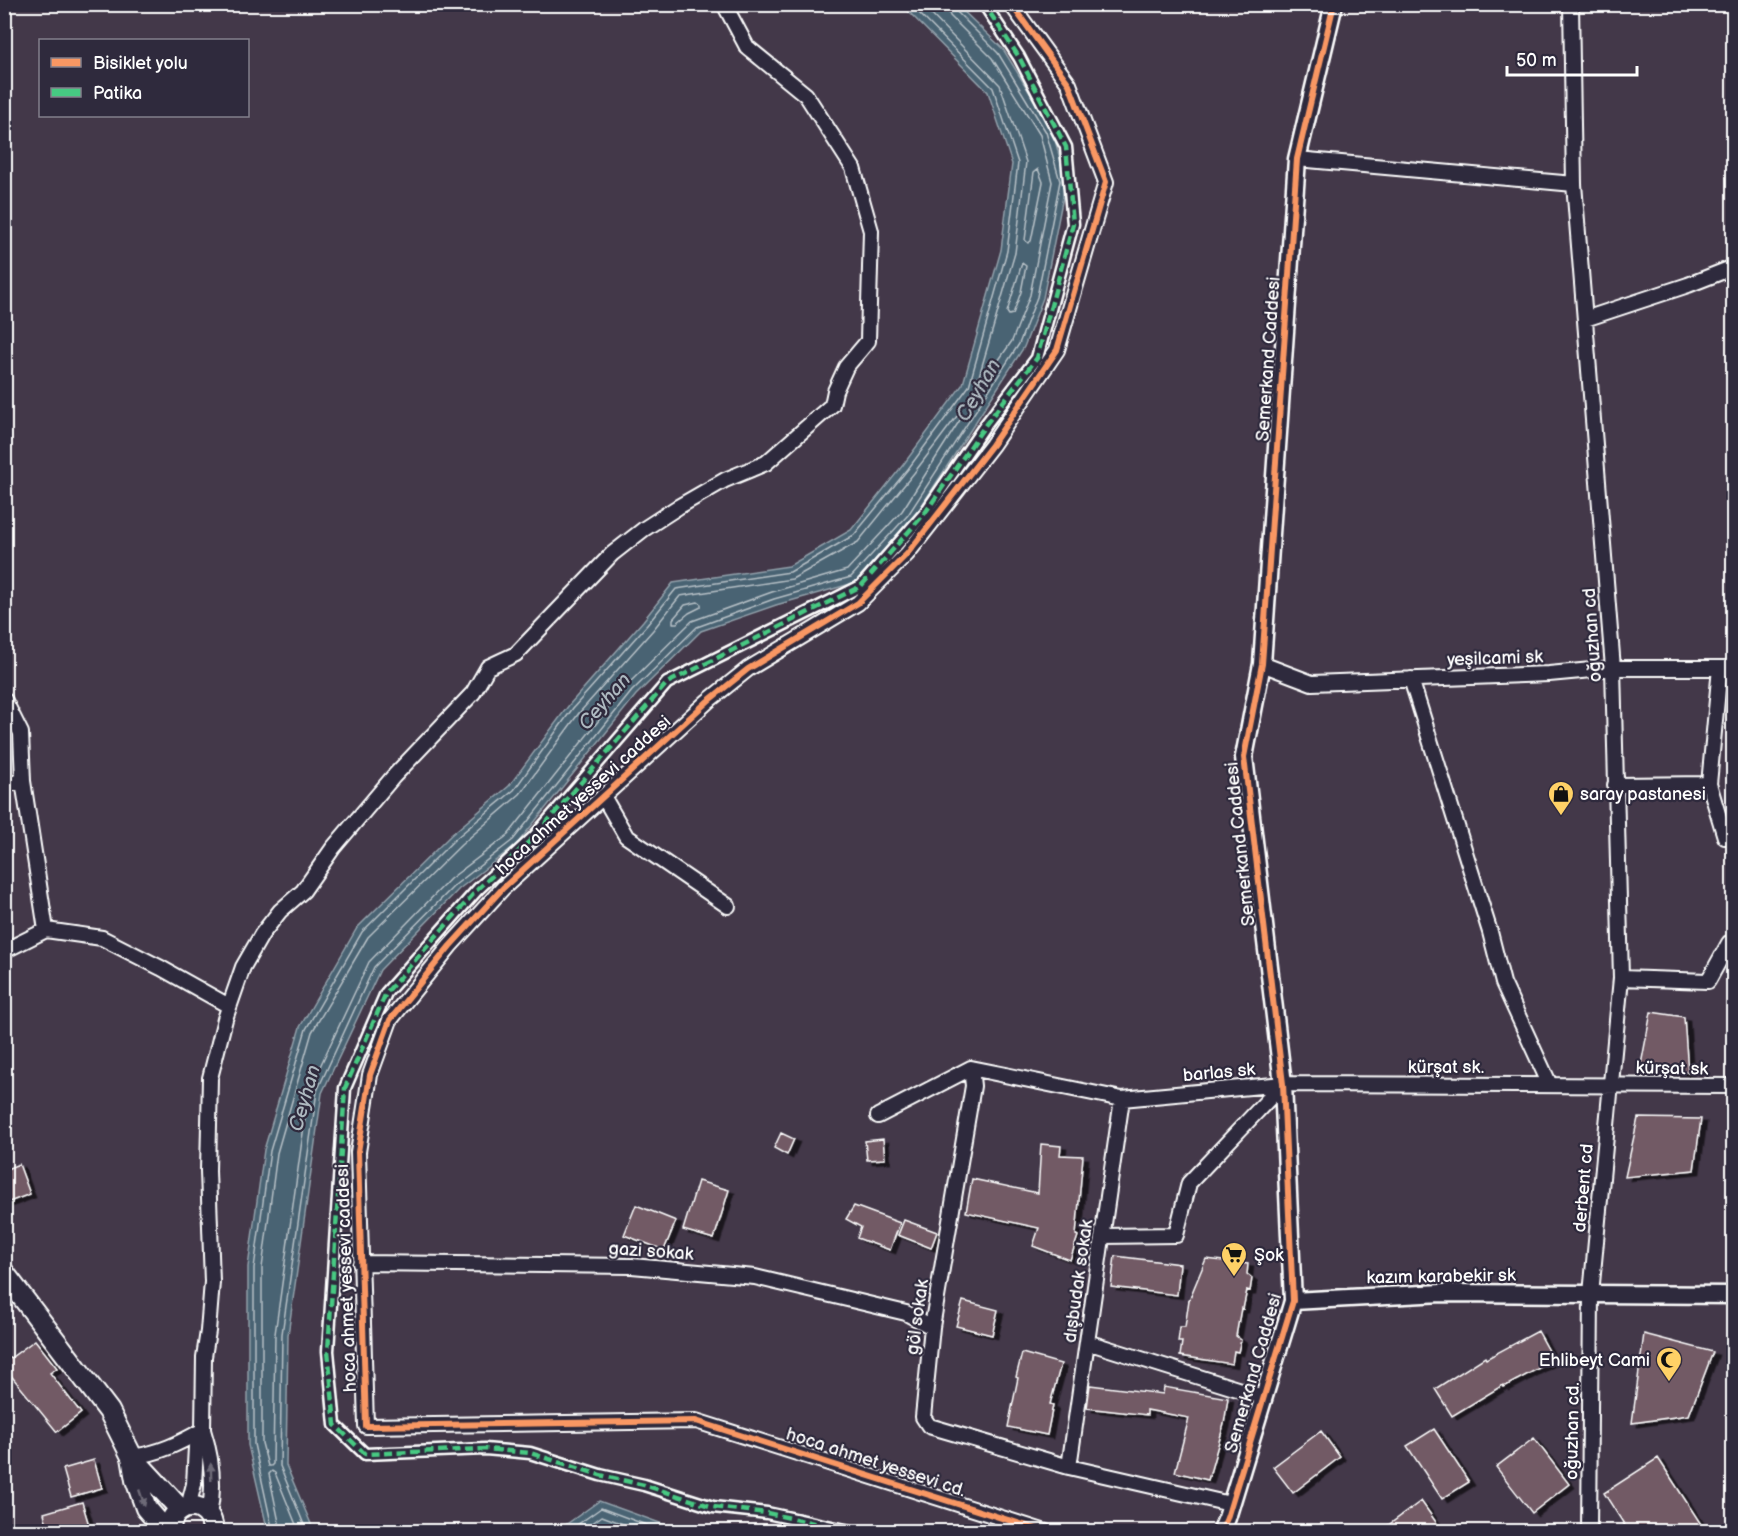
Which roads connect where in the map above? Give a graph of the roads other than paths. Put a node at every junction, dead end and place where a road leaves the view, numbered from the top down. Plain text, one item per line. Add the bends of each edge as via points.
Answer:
1 (724, 4) edge
2 (984, 4) edge
3 (1334, 4) edge
4 (1571, 4) edge
5 (1011, 5) edge
6 (1297, 159) junction
7 (1574, 184) junction
8 (1734, 267) edge
9 (1585, 319) junction
10 (1262, 664) junction
11 (1613, 668) junction
12 (1727, 668) edge
13 (1411, 679) junction
14 (4, 699) edge
15 (23, 781) junction
16 (1709, 784) junction
17 (4, 785) edge
18 (1615, 785) junction
19 (603, 796) junction
20 (1725, 837) dead end
21 (728, 906) dead end
22 (46, 930) junction
23 (1729, 943) dead end
24 (4, 951) edge
25 (1621, 978) junction
26 (230, 1006) junction
27 (971, 1068) junction
28 (1283, 1084) junction
29 (1550, 1085) junction
30 (1610, 1085) junction
31 (1734, 1086) edge
32 (1122, 1099) junction
33 (878, 1116) dead end
34 (1103, 1236) junction
35 (360, 1263) junction
36 (4, 1273) edge
37 (1591, 1294) junction
38 (1734, 1295) edge
39 (1293, 1301) junction
40 (932, 1327) junction
41 (1087, 1342) junction
42 (1263, 1397) junction
43 (696, 1420) joint
44 (202, 1430) junction
45 (132, 1457) junction
46 (1069, 1467) junction
47 (1230, 1504) junction
48 (184, 1508) junction
49 (211, 1523) edge
50 (169, 1532) edge
51 (855, 1532) edge
52 (1046, 1532) edge
53 (1221, 1532) edge
54 (1588, 1532) edge

1 - 26 street via 747,47 806,95 853,168 871,231 868,342 846,367 832,405 766,463 725,480 644,529 612,554 516,654 488,667 473,693 393,777 303,891 262,934 243,967
2 - 51 street via 1019,57 1066,147 1073,224 1037,357 925,513 861,586 667,683 534,837 478,889 386,993 345,1088 328,1351 334,1425 365,1454 485,1449 530,1453 713,1508 767,1513
3 - 6 street, Semerkand Caddesi
4 - 7 street, oğuzhan cd
5 - 19 street, hoca ahmet yessevi caddesi via 1069,84 1106,182 1057,350 992,445 908,554 858,603 748,669
6 - 7 street
6 - 10 street, Semerkand Caddesi
7 - 9 street, oğuzhan cd
8 - 9 street
9 - 11 street, oğuzhan cd
10 - 13 street, yeşilcami sk via 1312,683
10 - 28 street, Semerkand Caddesi via 1244,757
11 - 12 street, yeşilcami sk
11 - 13 street, yeşilcami sk
11 - 18 street, oğuzhan cd
12 - 16 street
13 - 29 street via 1503,983
14 - 15 street via 21,733
15 - 17 street
15 - 22 street
16 - 18 street
16 - 20 street
18 - 25 street, oğuzhan cd
19 - 21 street via 626,836
19 - 35 street, hoca ahmet yessevi caddesi via 503,888 390,1020 370,1075 358,1152
22 - 24 street
22 - 26 street via 102,938
23 - 25 street via 1708,981
25 - 30 street, oğuzhan cd
26 - 44 street via 210,1078 212,1282
27 - 32 street, barlas sk
27 - 33 street
27 - 40 street, göl sokak via 973,1086
28 - 29 street, kürşat sk.
28 - 32 street, barlas sk
28 - 34 street, barlas sk via 1189,1183 1176,1235
28 - 39 street, Semerkand Caddesi
29 - 30 street, kürşat sk.
30 - 31 street, kürşat sk
30 - 37 street, derbent cd
32 - 34 street, dışbudak sokak
34 - 41 street, dışbudak sokak
35 - 40 street, gazi sokak via 632,1266 755,1277 906,1313
35 - 43 street, hoca ahmet yessevi caddesi via 366,1426
36 - 45 main road via 109,1411
37 - 38 street, kazım karabekir sk
37 - 39 street, kazım karabekir sk via 1442,1293
37 - 54 street, oğuzhan cd.
39 - 42 street, Semerkand Caddesi
40 - 46 street, göl sokak via 923,1417 929,1426
41 - 42 street
41 - 46 street, dışbudak sokak
42 - 47 street, Semerkand Caddesi
43 - 52 street, hoca ahmet yessevi cd.
44 - 45 street via 173,1447
44 - 48 street via 196,1447 194,1484
49 -> 44 street via 210,1454
45 - 48 main road
45 -> 50 main road via 146,1508
46 - 47 street, göl sokak
47 - 53 street, Semerkand Caddesi
48 - 49 main road via 203,1509
48 - 50 main road via 171,1521

